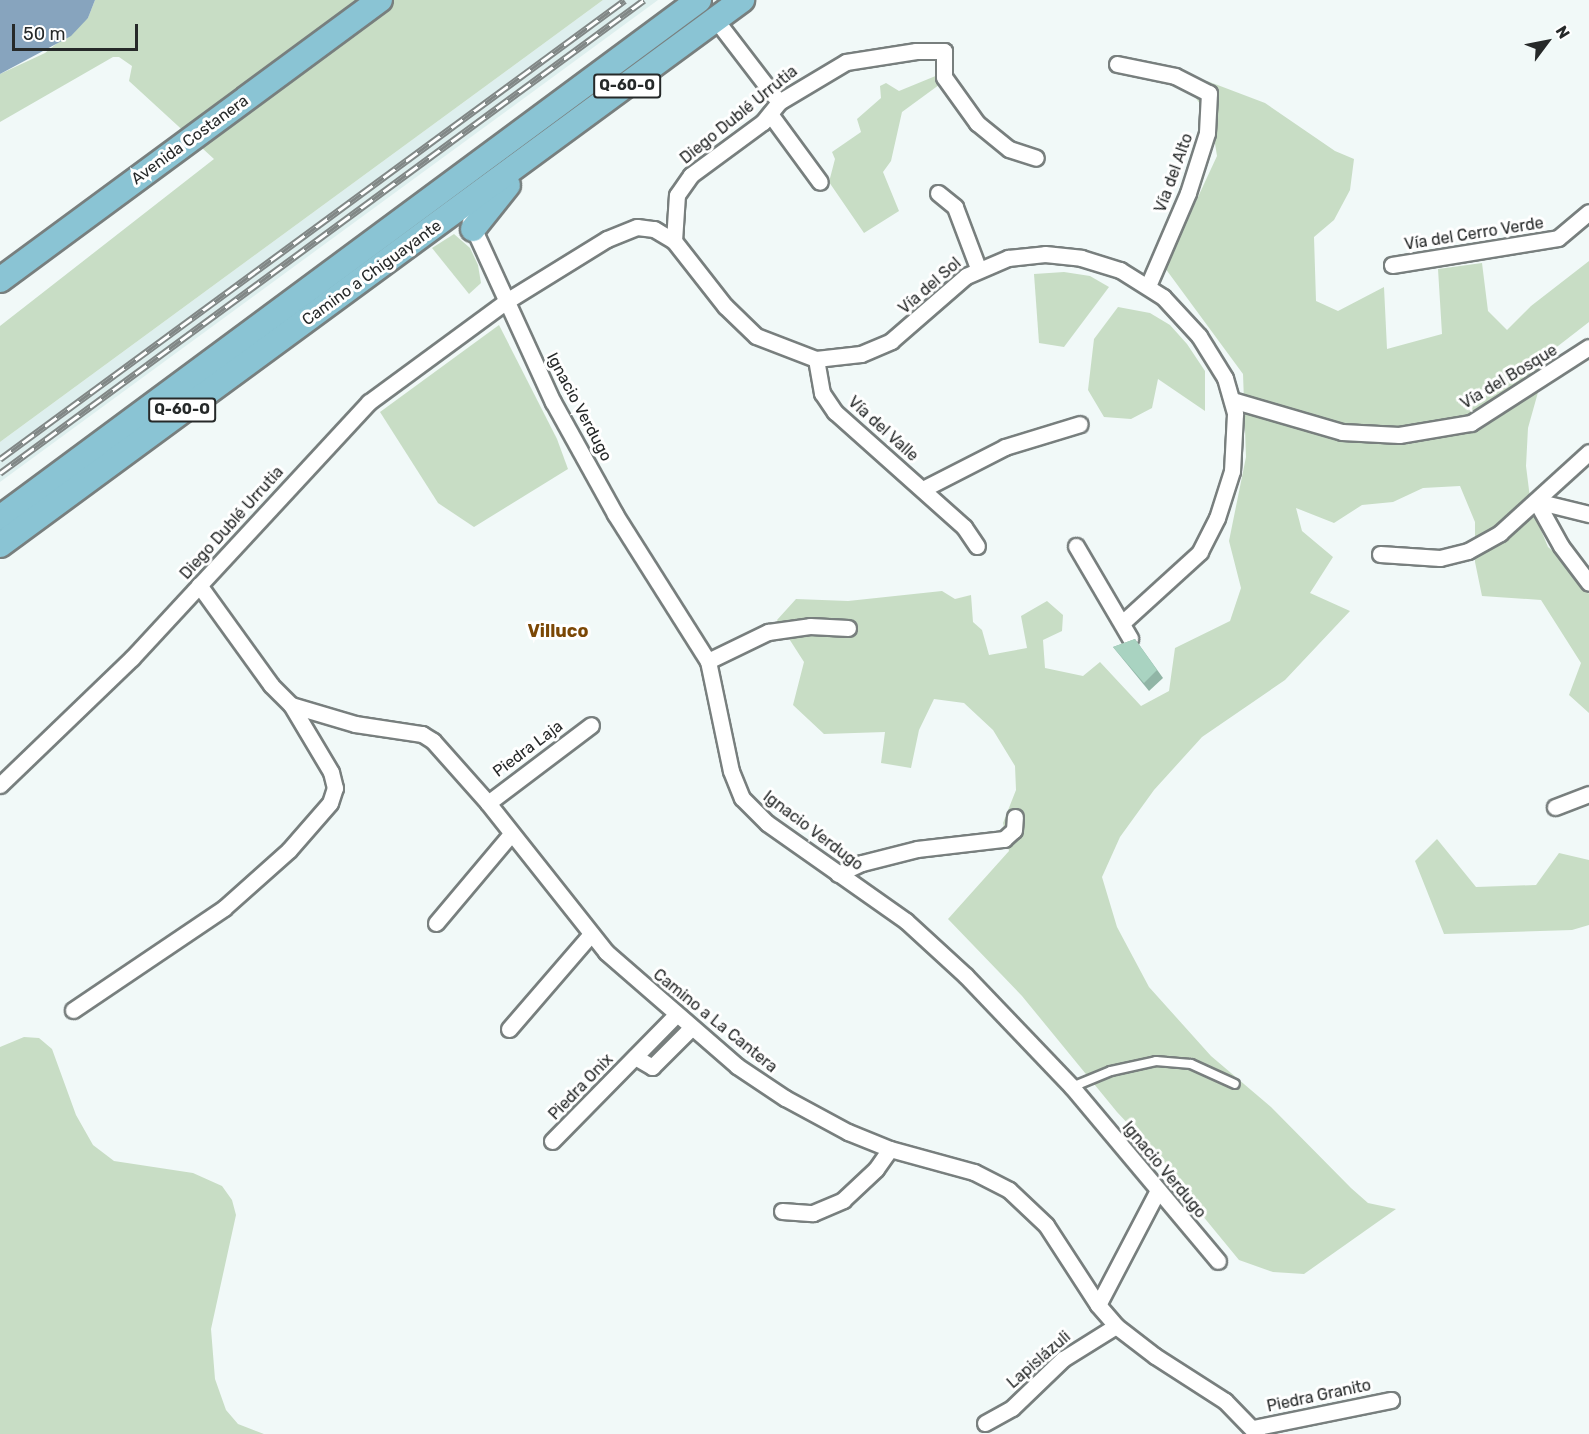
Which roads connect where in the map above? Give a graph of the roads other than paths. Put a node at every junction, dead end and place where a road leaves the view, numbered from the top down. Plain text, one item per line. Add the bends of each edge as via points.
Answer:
1 (380, 0) edge
2 (699, 0) edge
3 (742, 0) edge
4 (716, 20) junction
5 (1117, 64) dead end
6 (775, 108) junction
7 (538, 152) junction
8 (1036, 159) dead end
9 (468, 170) junction
10 (820, 182) dead end
11 (938, 193) dead end
12 (421, 205) junction
13 (463, 207) junction
14 (1589, 212) edge
15 (473, 229) junction
16 (674, 241) junction
17 (1392, 266) dead end
18 (978, 268) junction
19 (0, 280) edge
20 (1148, 286) junction
21 (505, 302) junction
22 (1589, 347) edge
23 (816, 359) junction
24 (1232, 400) junction
25 (1080, 424) dead end
26 (1589, 452) edge
27 (923, 489) junction
28 (1536, 501) junction
29 (1589, 514) edge
30 (0, 518) edge
31 (0, 545) edge
32 (977, 546) dead end
33 (1076, 546) dead end
34 (1380, 554) dead end
35 (1589, 583) edge
36 (199, 585) junction
37 (1122, 623) junction
38 (848, 628) dead end
39 (1130, 639) edge
40 (708, 662) junction
41 (291, 705) junction
42 (591, 724) dead end
43 (0, 785) edge
44 (1589, 794) edge
45 (488, 803) junction
46 (1555, 807) dead end
47 (1015, 817) dead end
48 (510, 835) junction
49 (838, 874) junction
50 (436, 923) dead end
51 (590, 935) junction
52 (73, 1010) dead end
53 (676, 1015) junction
54 (691, 1028) junction
55 (509, 1029) dead end
56 (635, 1057) junction
57 (1235, 1084) dead end
58 (1072, 1087) junction
59 (552, 1141) dead end
60 (890, 1149) junction
61 (1157, 1192) junction
62 (782, 1211) dead end
63 (1218, 1261) dead end
64 (1098, 1305) junction
65 (1116, 1326) junction
66 (1391, 1400) dead end
67 (986, 1424) dead end
68 (1255, 1431) edge

1 - 19 main road, Avenida Costanera
2 - 9 main road, Camino a Chiguayante / Q-60-O
3 - 4 main road, Camino a Chiguayante / Q-60-O
4 - 6 street
4 - 7 main road, Camino a Chiguayante / Q-60-O
5 - 20 street, Vía del Alto via 1174,76 1209,93 1208,133 1188,193
6 - 8 street, Diego Dublé Urrutia via 836,65 916,51 944,51 944,77 977,123 1009,150
6 - 10 street
6 - 16 street, Diego Dublé Urrutia via 683,184 675,206
7 - 13 main road, Camino a Chiguayante / Q-60-O
7 - 15 main road
9 - 12 main road, Camino a Chiguayante / Q-60-O
9 - 13 main road via 460,187
11 - 18 street via 955,207
12 - 13 main road via 449,201
12 - 30 main road, Camino a Chiguayante / Q-60-O
13 - 15 street, Ignacio Verdugo
13 - 31 main road, Camino a Chiguayante / Q-60-O
14 - 17 street, Vía del Cerro Verde via 1558,238
15 - 21 street, Ignacio Verdugo
16 - 21 street, Vía del Sol via 654,229 629,229
16 - 23 street, Vía del Sol via 740,323 771,344
18 - 20 street, Vía del Sol via 1008,258 1062,255 1102,263
18 - 23 street, Vía del Sol via 891,341 861,354
20 - 24 street, Vía del Sol via 1200,336 1225,378
21 - 36 street, Diego Dublé Urrutia via 363,408
21 - 40 street, Ignacio Verdugo via 553,402 615,514 691,628
22 - 24 street, Vía del Bosque via 1471,423 1400,435 1342,432
23 - 27 street, Vía del Valle via 822,393 835,412
24 - 37 street, Vía del Sol via 1232,471 1205,544 1172,582
25 - 27 street via 1005,447
26 - 28 street
27 - 32 street, Vía del Valle via 964,527
28 - 29 street
28 - 34 street via 1500,533 1468,551 1440,558
28 - 35 street via 1561,546
33 - 37 street
36 - 41 street, Camino a La Cantera via 271,685
36 - 43 street, Diego Dublé Urrutia via 126,665
37 - 39 street
38 - 40 street via 810,626 768,632
40 - 49 street, Ignacio Verdugo via 731,771 742,798 767,823
41 - 45 street, Camino a La Cantera via 346,722 422,734 452,760
41 - 52 street via 331,772 335,789 330,803 247,890 191,933
42 - 45 street, Piedra Laja
44 - 46 street
45 - 48 street, Camino a La Cantera
47 - 49 street via 1014,830 1004,839 917,849 862,863
48 - 50 street
48 - 51 street, Camino a La Cantera
49 - 58 street, Ignacio Verdugo via 906,921
51 - 53 street, Camino a La Cantera
51 - 55 street
53 - 54 street, Camino a La Cantera
53 - 56 street, Piedra Onix
54 - 56 street, Piedra Onix via 652,1067
54 - 60 street, Camino a La Cantera via 785,1098
56 - 59 street, Piedra Onix
57 - 58 lane via 1191,1064 1156,1061 1111,1071
58 - 61 street, Ignacio Verdugo
60 - 62 street via 861,1185 833,1206 804,1214
60 - 64 street, Camino a La Cantera via 980,1175 1022,1198 1046,1225
61 - 63 street, Ignacio Verdugo
61 - 64 street
64 - 65 street, Camino a La Cantera
65 - 67 street, Lapislázuli via 1063,1359 1012,1408
65 - 68 street, Camino a La Cantera via 1225,1401
66 - 68 street, Piedra Granito

